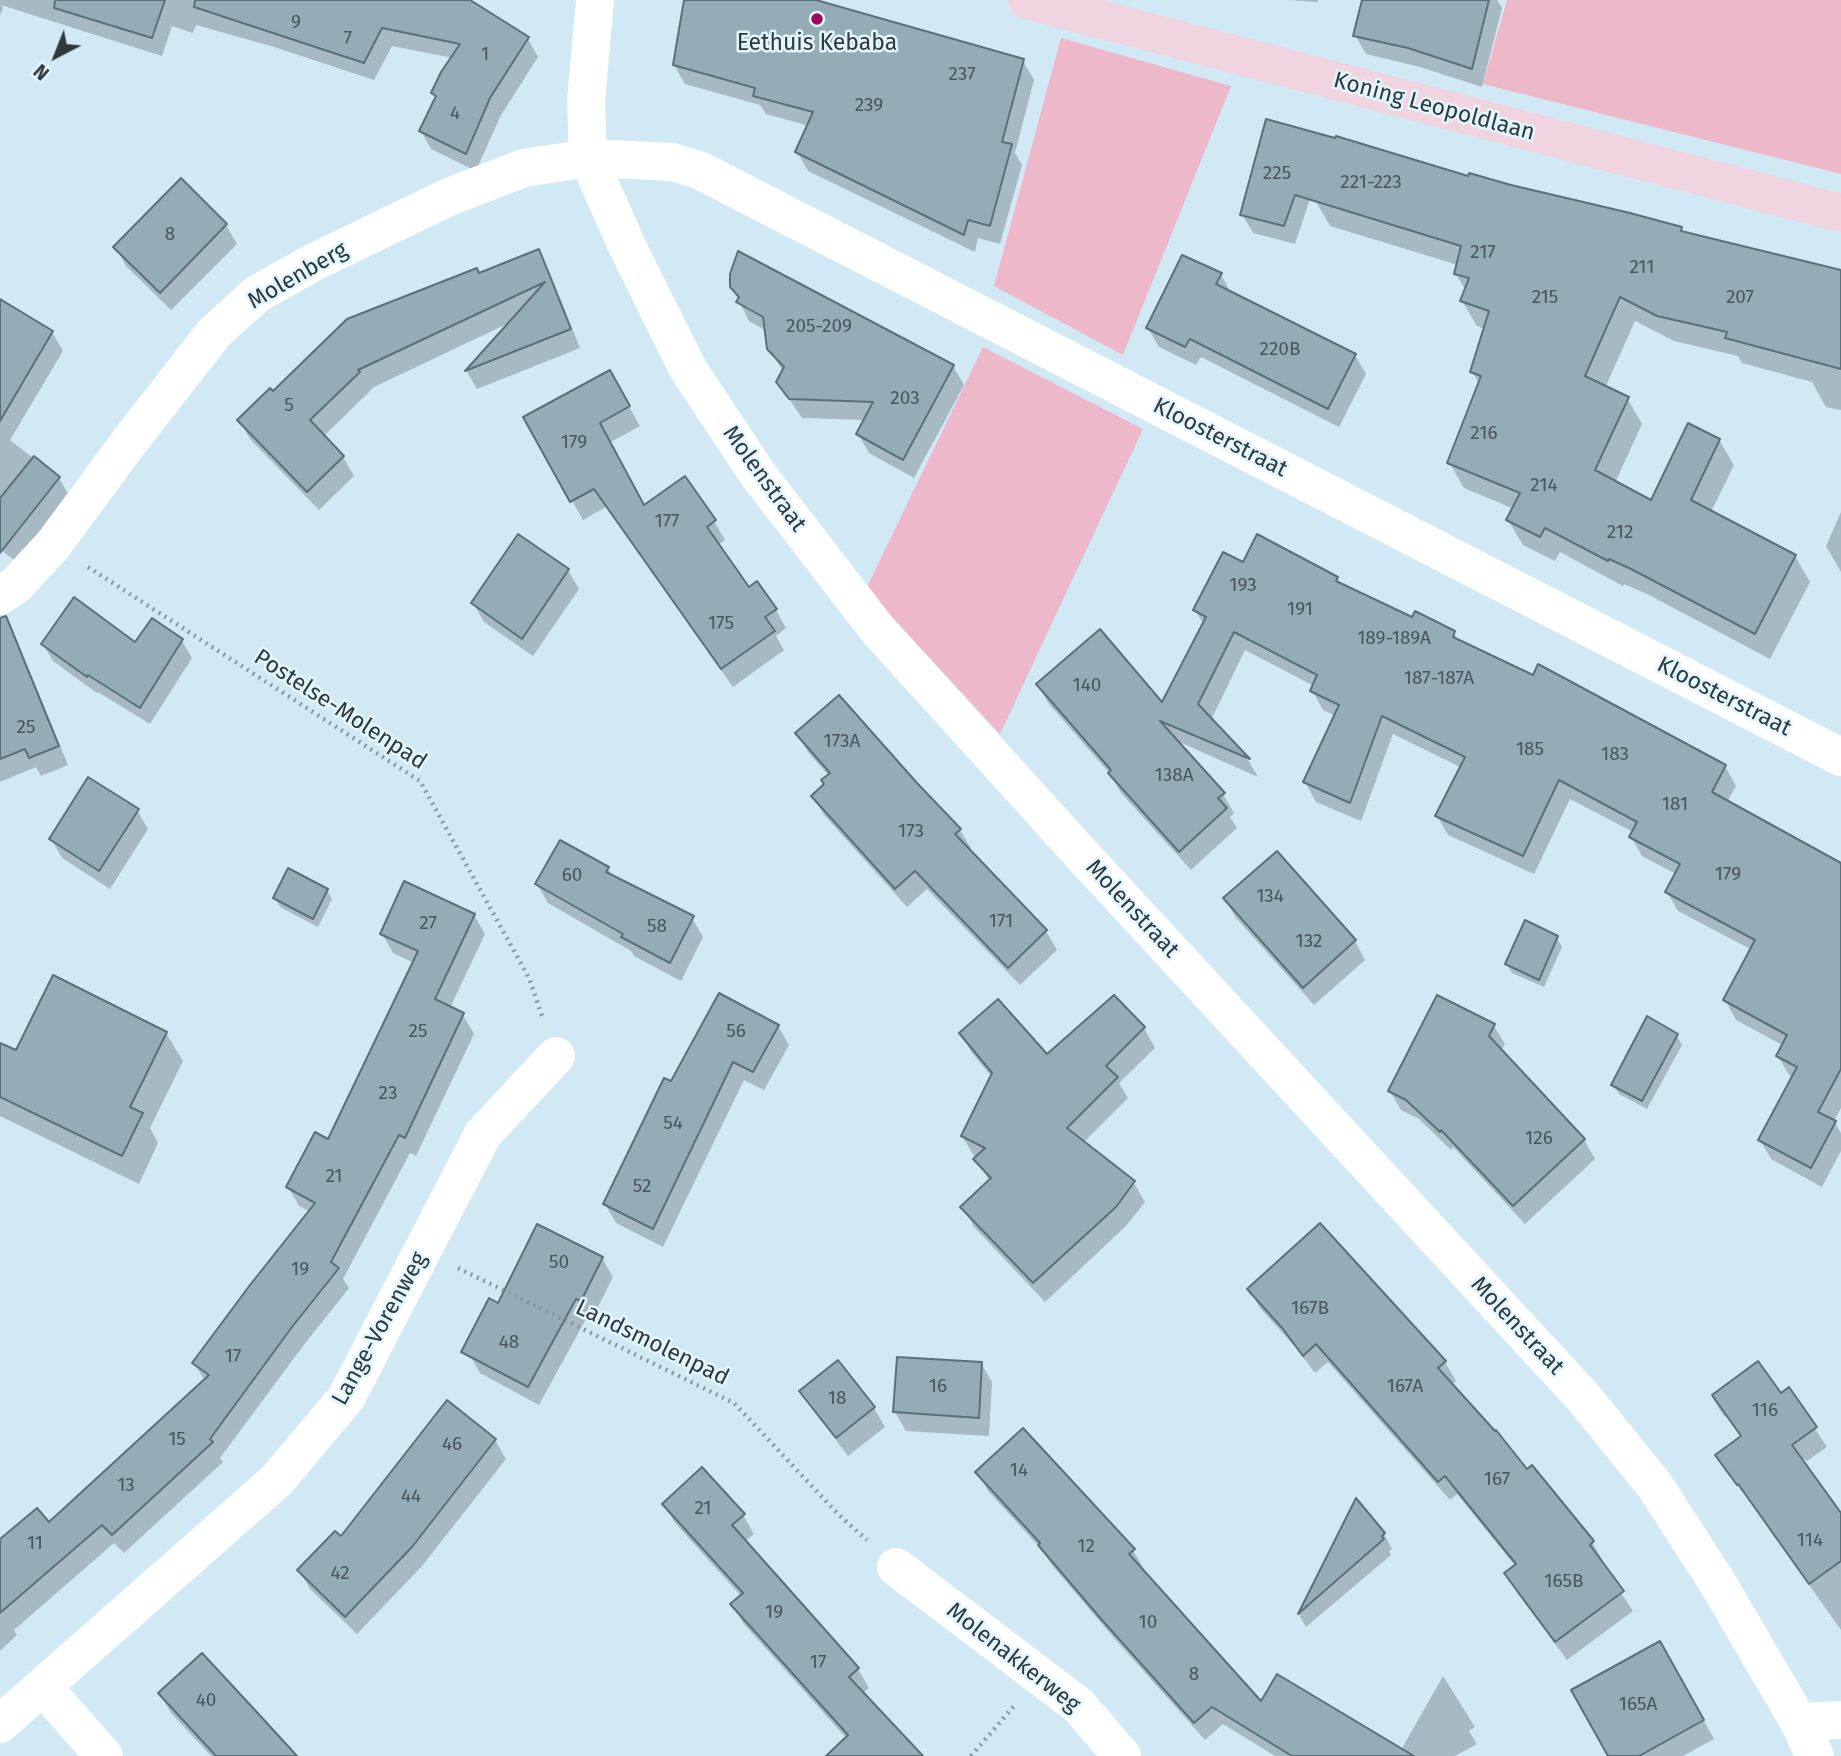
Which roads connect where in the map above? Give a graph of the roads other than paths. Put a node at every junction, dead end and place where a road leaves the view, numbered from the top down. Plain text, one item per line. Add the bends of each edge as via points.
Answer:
1 (595, 0) edge
2 (1027, 0) edge
3 (588, 158) junction
4 (1841, 213) edge
5 (0, 596) edge
6 (1841, 757) edge
7 (556, 1056) road end
8 (896, 1567) road end
9 (43, 1687) junction
10 (1841, 1720) edge
11 (0, 1724) edge
12 (1807, 1746) edge
13 (104, 1756) edge
14 (1122, 1756) edge

1 - 3 street, Molenstraat via 586,101
2 - 4 main road, Koning Leopoldlaan
3 - 5 street, Molenberg via 524,169 451,196 257,294 214,332 53,545
3 - 6 street, Kloosterstraat via 673,162 701,171
3 - 12 street, Molenstraat via 688,369 784,509 897,651 1583,1397 1655,1486 1717,1582
7 - 9 street, Lange-Vorenweg via 483,1134 346,1398 277,1480
8 - 14 street, Molenakkerweg via 1078,1705
9 - 11 street, Lange-Vorenweg
9 - 13 street
10 - 12 street

